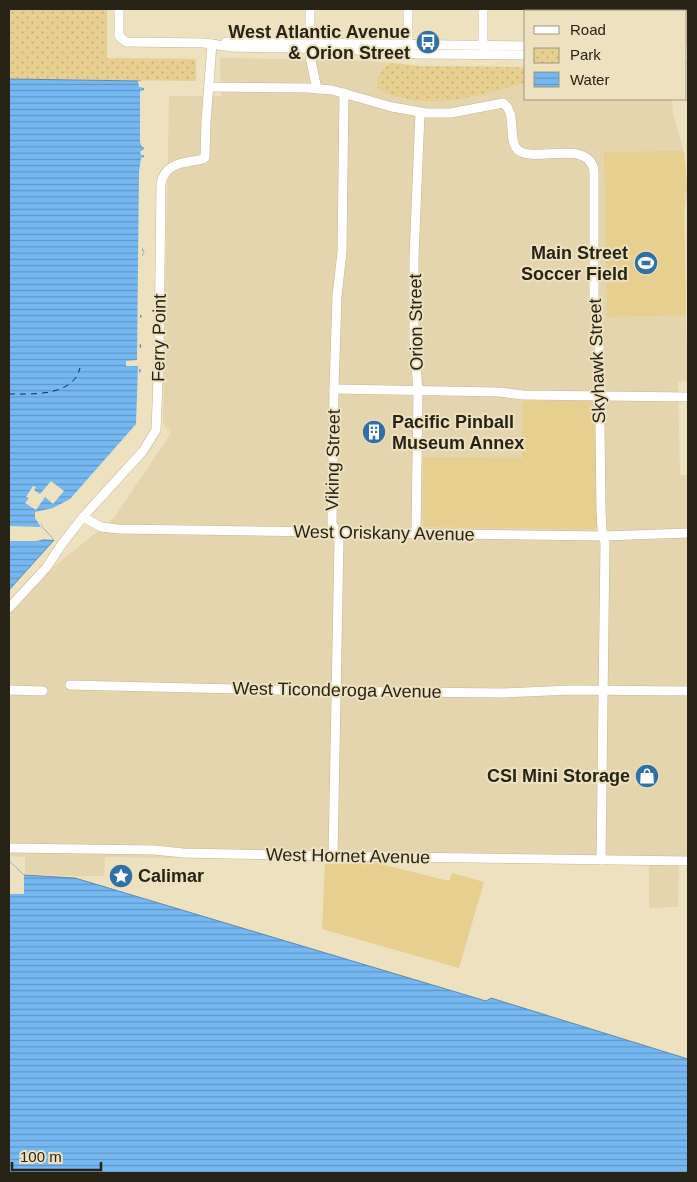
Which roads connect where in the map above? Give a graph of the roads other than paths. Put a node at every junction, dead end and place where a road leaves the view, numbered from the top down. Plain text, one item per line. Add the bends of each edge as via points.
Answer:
1 (119, 9) edge
2 (310, 9) edge
3 (408, 9) edge
4 (483, 9) edge
5 (212, 44) junction
6 (310, 45) junction
7 (483, 46) junction
8 (524, 46) edge
9 (408, 49) junction
10 (524, 55) edge
11 (687, 82) edge
12 (210, 87) junction
13 (317, 89) junction
14 (344, 93) junction
15 (688, 96) edge
16 (420, 113) junction
17 (334, 389) junction
18 (418, 390) junction
19 (600, 396) junction
20 (688, 397) edge
21 (83, 517) junction
22 (336, 532) junction
23 (416, 532) junction
24 (688, 534) edge
25 (603, 536) junction
26 (9, 608) edge
27 (70, 686) dead end
28 (9, 690) edge
29 (43, 691) dead end
30 (336, 691) junction
31 (688, 691) edge
32 (604, 692) junction
33 (9, 848) edge
34 (333, 856) junction
35 (601, 860) junction
36 (688, 861) edge

1 - 5 street via 119,36 126,42
2 - 6 street
3 - 9 street
4 - 7 street
5 - 6 street via 232,48
5 - 12 street, Ferry Point
6 - 9 street
6 - 13 street
7 - 8 street
7 - 9 street
9 - 10 street
11 - 15 street
12 - 13 street
12 - 21 street, Ferry Point via 205,157 178,164 164,175 161,184 156,430 129,468
13 - 14 street
14 - 16 street
14 - 17 street, Viking Street via 342,252
16 - 18 street, Orion Street via 414,257 414,341
16 - 19 street, Skyhawk Street via 451,113 505,104 510,110 518,150 578,154 586,157 593,167 594,302 599,340
17 - 18 street
17 - 22 street, Viking Street via 332,523
18 - 19 street
18 - 23 street, Orion Street
19 - 20 street
19 - 25 street, Skyhawk Street
21 - 22 street, West Oriskany Avenue via 109,529
21 - 26 street, Ferry Point via 46,568
22 - 23 street, West Oriskany Avenue
22 - 30 street, Viking Street via 339,541
23 - 25 street, West Oriskany Avenue
24 - 25 street, West Oriskany Avenue
25 - 32 street, Skyhawk Street
27 - 30 street, West Ticonderoga Avenue
28 - 29 street
30 - 32 street, West Ticonderoga Avenue
30 - 34 street, Viking Street
31 - 32 street, West Ticonderoga Avenue
32 - 35 street
33 - 34 street, West Hornet Avenue
34 - 35 street, West Hornet Avenue
35 - 36 street, West Hornet Avenue

